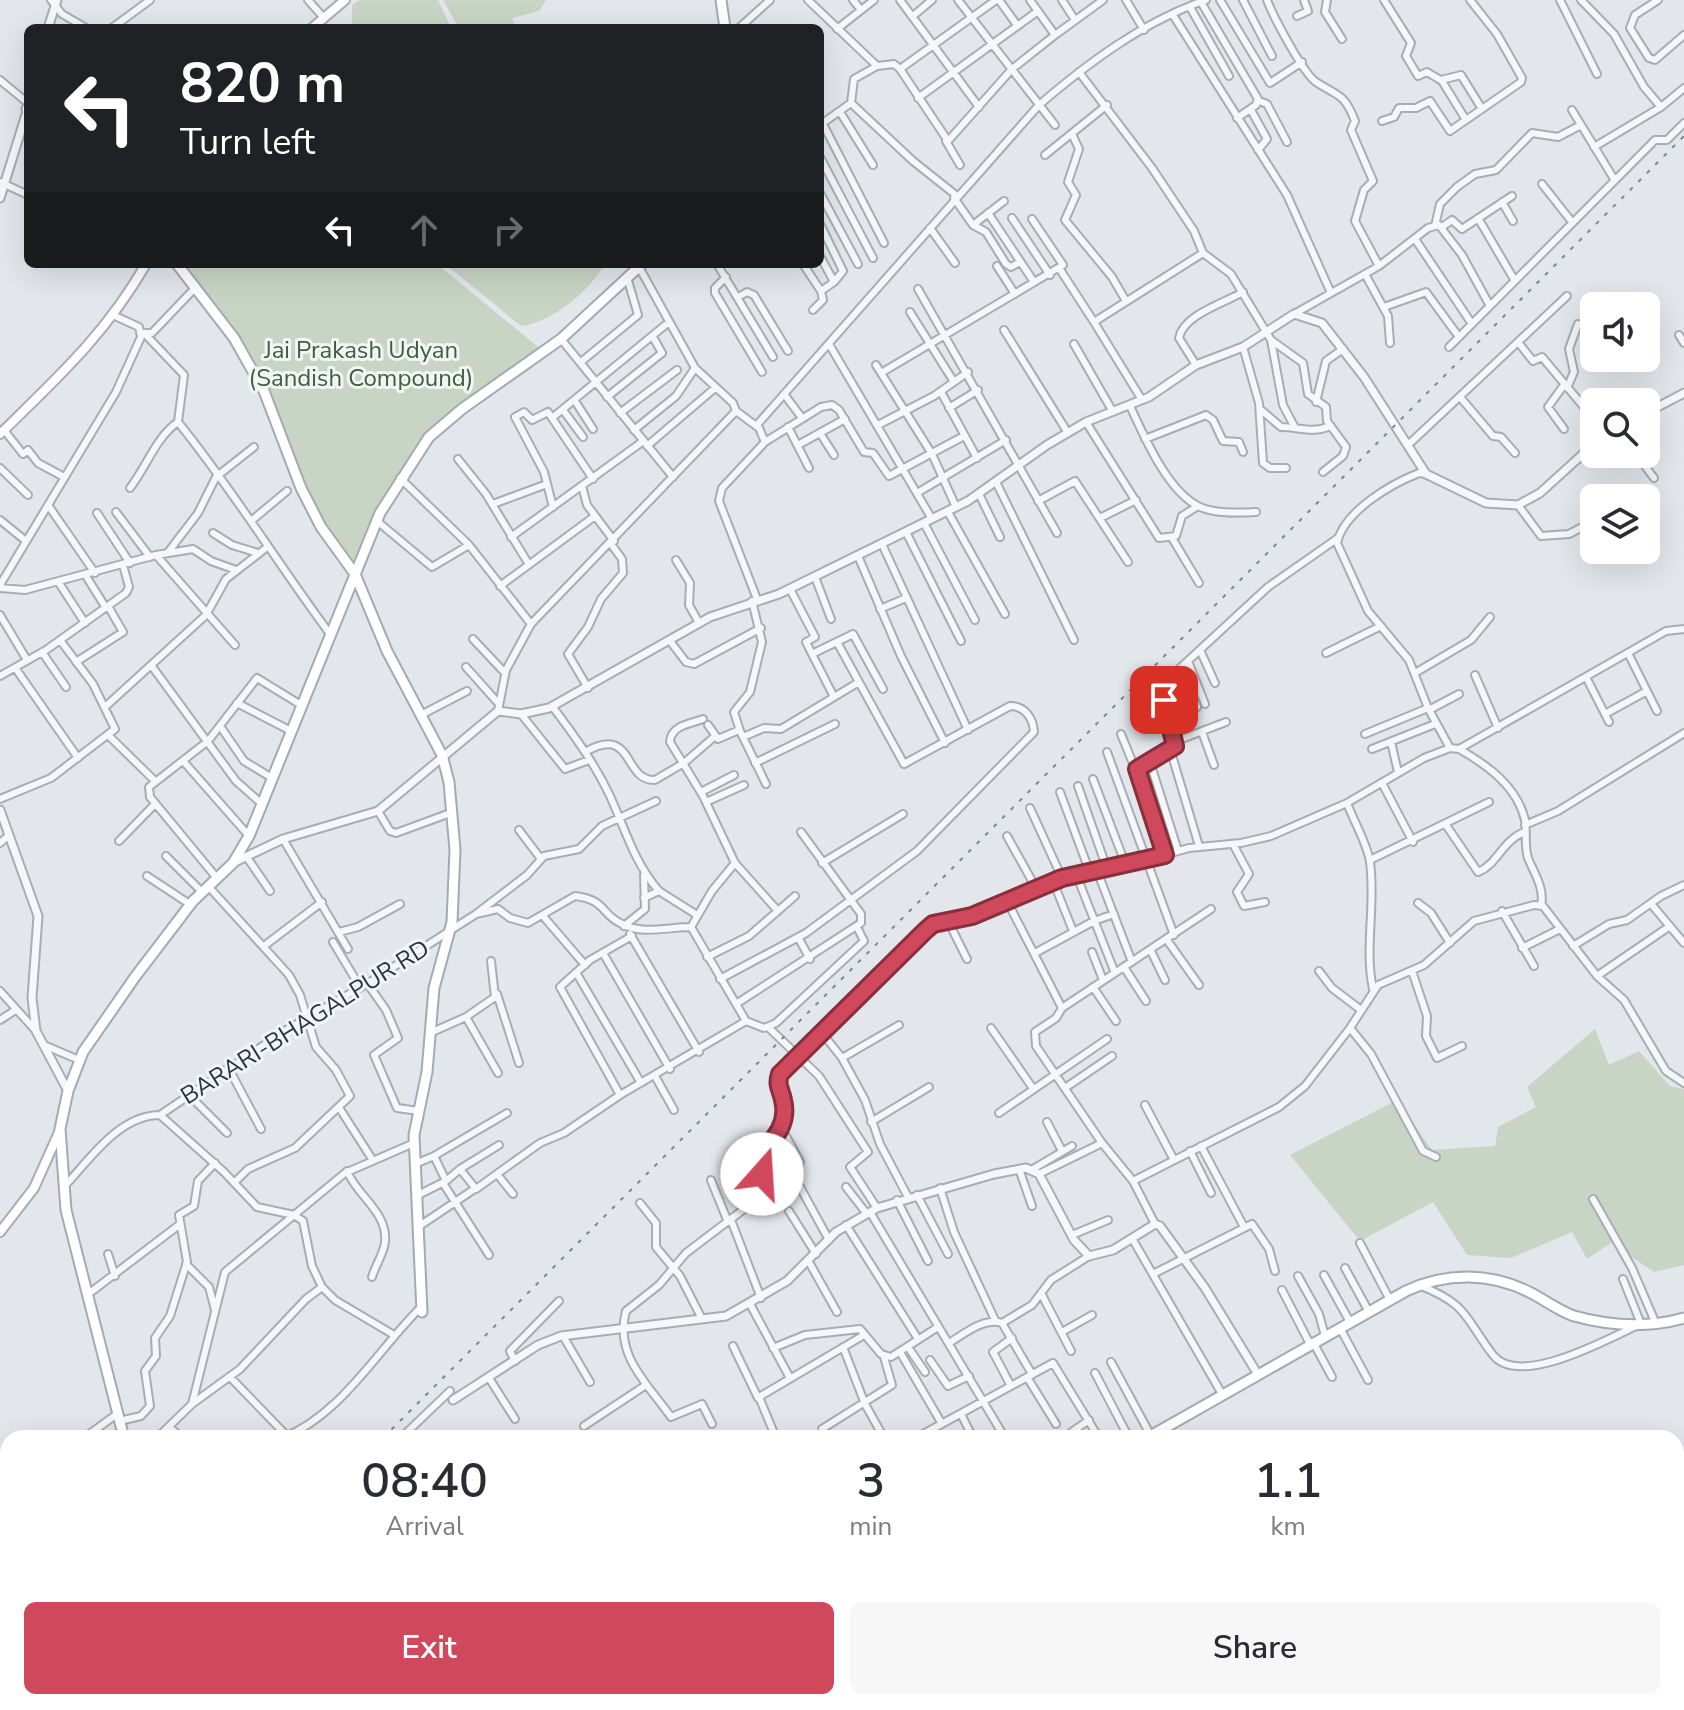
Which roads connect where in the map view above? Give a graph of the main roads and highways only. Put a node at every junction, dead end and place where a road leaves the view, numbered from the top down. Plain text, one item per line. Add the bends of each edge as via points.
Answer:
1 (345, 0) edge
2 (721, 0) edge
3 (317, 24) edge
4 (724, 24) edge
5 (144, 268) edge
6 (180, 268) edge
7 (637, 268) edge
8 (2, 432) edge
9 (355, 574) junction
10 (60, 1129) junction
11 (0, 1232) edge
12 (421, 1310) road end
13 (1684, 1318) edge
14 (122, 1430) edge
15 (1161, 1430) edge

1 - 3 main road
2 - 4 main road
5 - 8 main road via 115,316
6 - 9 main road via 234,338 264,391 301,488
7 - 9 main road via 561,339 429,437 400,478
9 - 10 main road via 249,836 233,863 191,905 135,977 79,1060
9 - 12 main road via 387,651 442,755 453,812 450,930 434,988 414,1143
10 - 11 main road via 34,1188
10 - 14 main road via 64,1187
13 - 15 main road via 1640,1326 1574,1315 1499,1280 1470,1277 1419,1285

